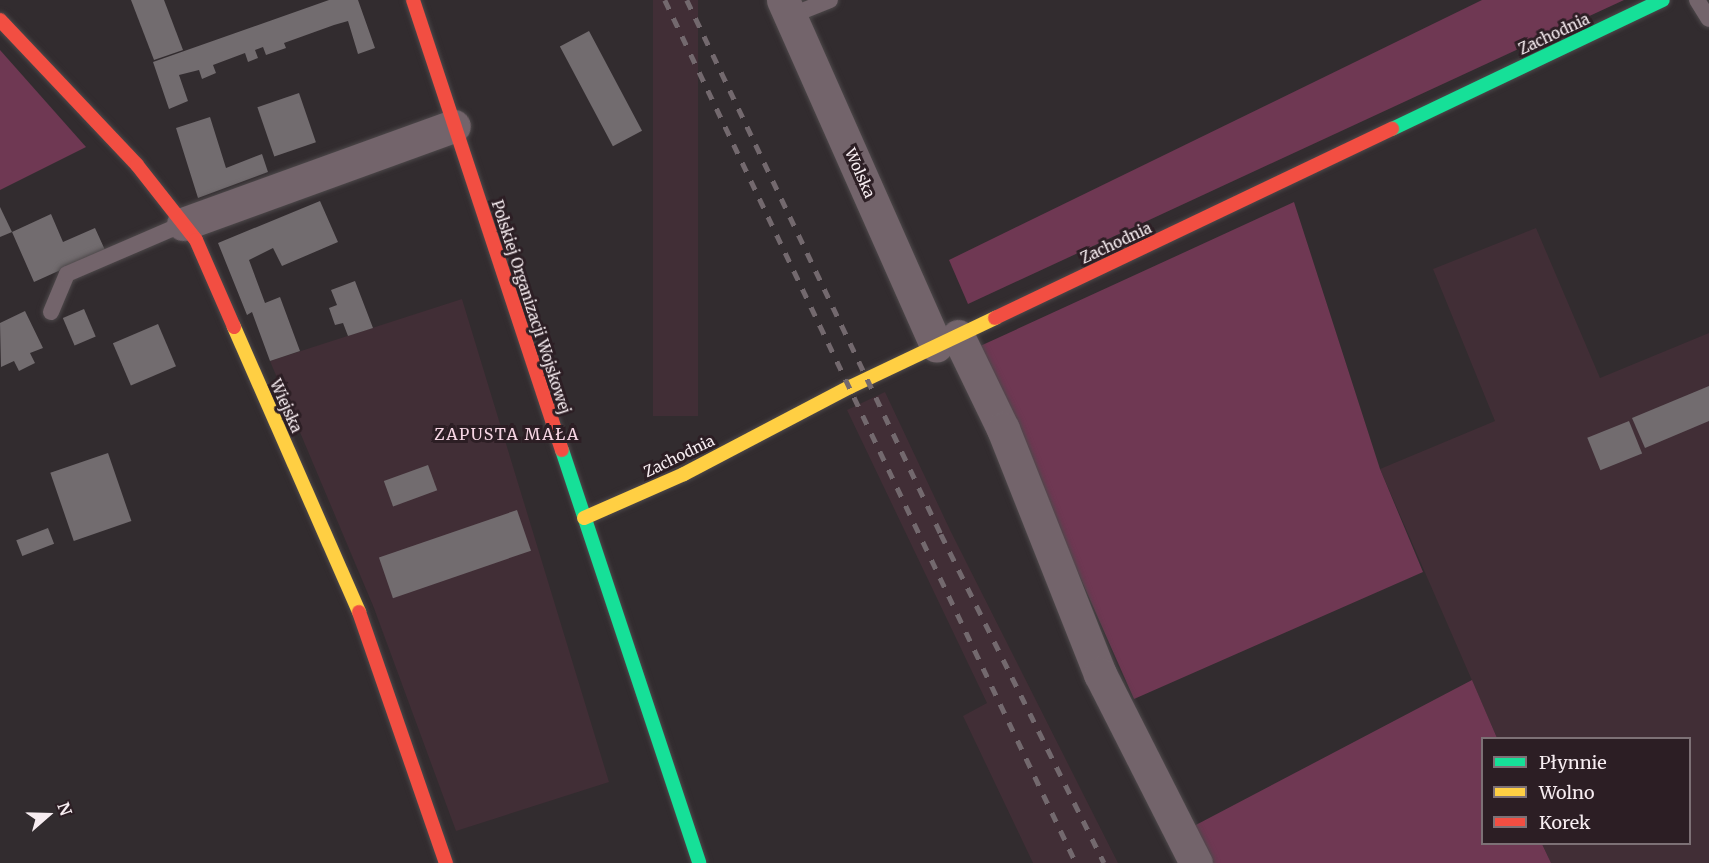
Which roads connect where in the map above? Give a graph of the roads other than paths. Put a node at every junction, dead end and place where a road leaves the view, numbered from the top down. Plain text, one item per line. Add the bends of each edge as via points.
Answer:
1 (413, 0) edge
2 (830, 0) edge
3 (1663, 0) edge
4 (1697, 0) edge
5 (787, 8) edge
6 (1709, 19) edge
7 (0, 20) edge
8 (454, 126) junction
9 (183, 224) junction
10 (51, 312) dead end
11 (947, 341) junction
12 (584, 518) junction
13 (446, 863) edge
14 (699, 863) edge
15 (1196, 863) edge

1 - 8 street, Polskiej Organizacji Wojskowej
2 - 5 lane
3 - 11 street, Zachodnia
4 - 6 lane
5 - 11 street, Wolska
7 - 9 street, Wiejska via 137,165
8 - 9 street
8 - 12 street, Polskiej Organizacji Wojskowej
9 - 10 lane via 68,274
9 - 13 street, Wiejska via 195,240 368,633
11 - 12 street, Zachodnia via 684,474
11 - 15 street, Wolska via 1003,429 1100,674
12 - 14 street, Polskiej Organizacji Wojskowej

